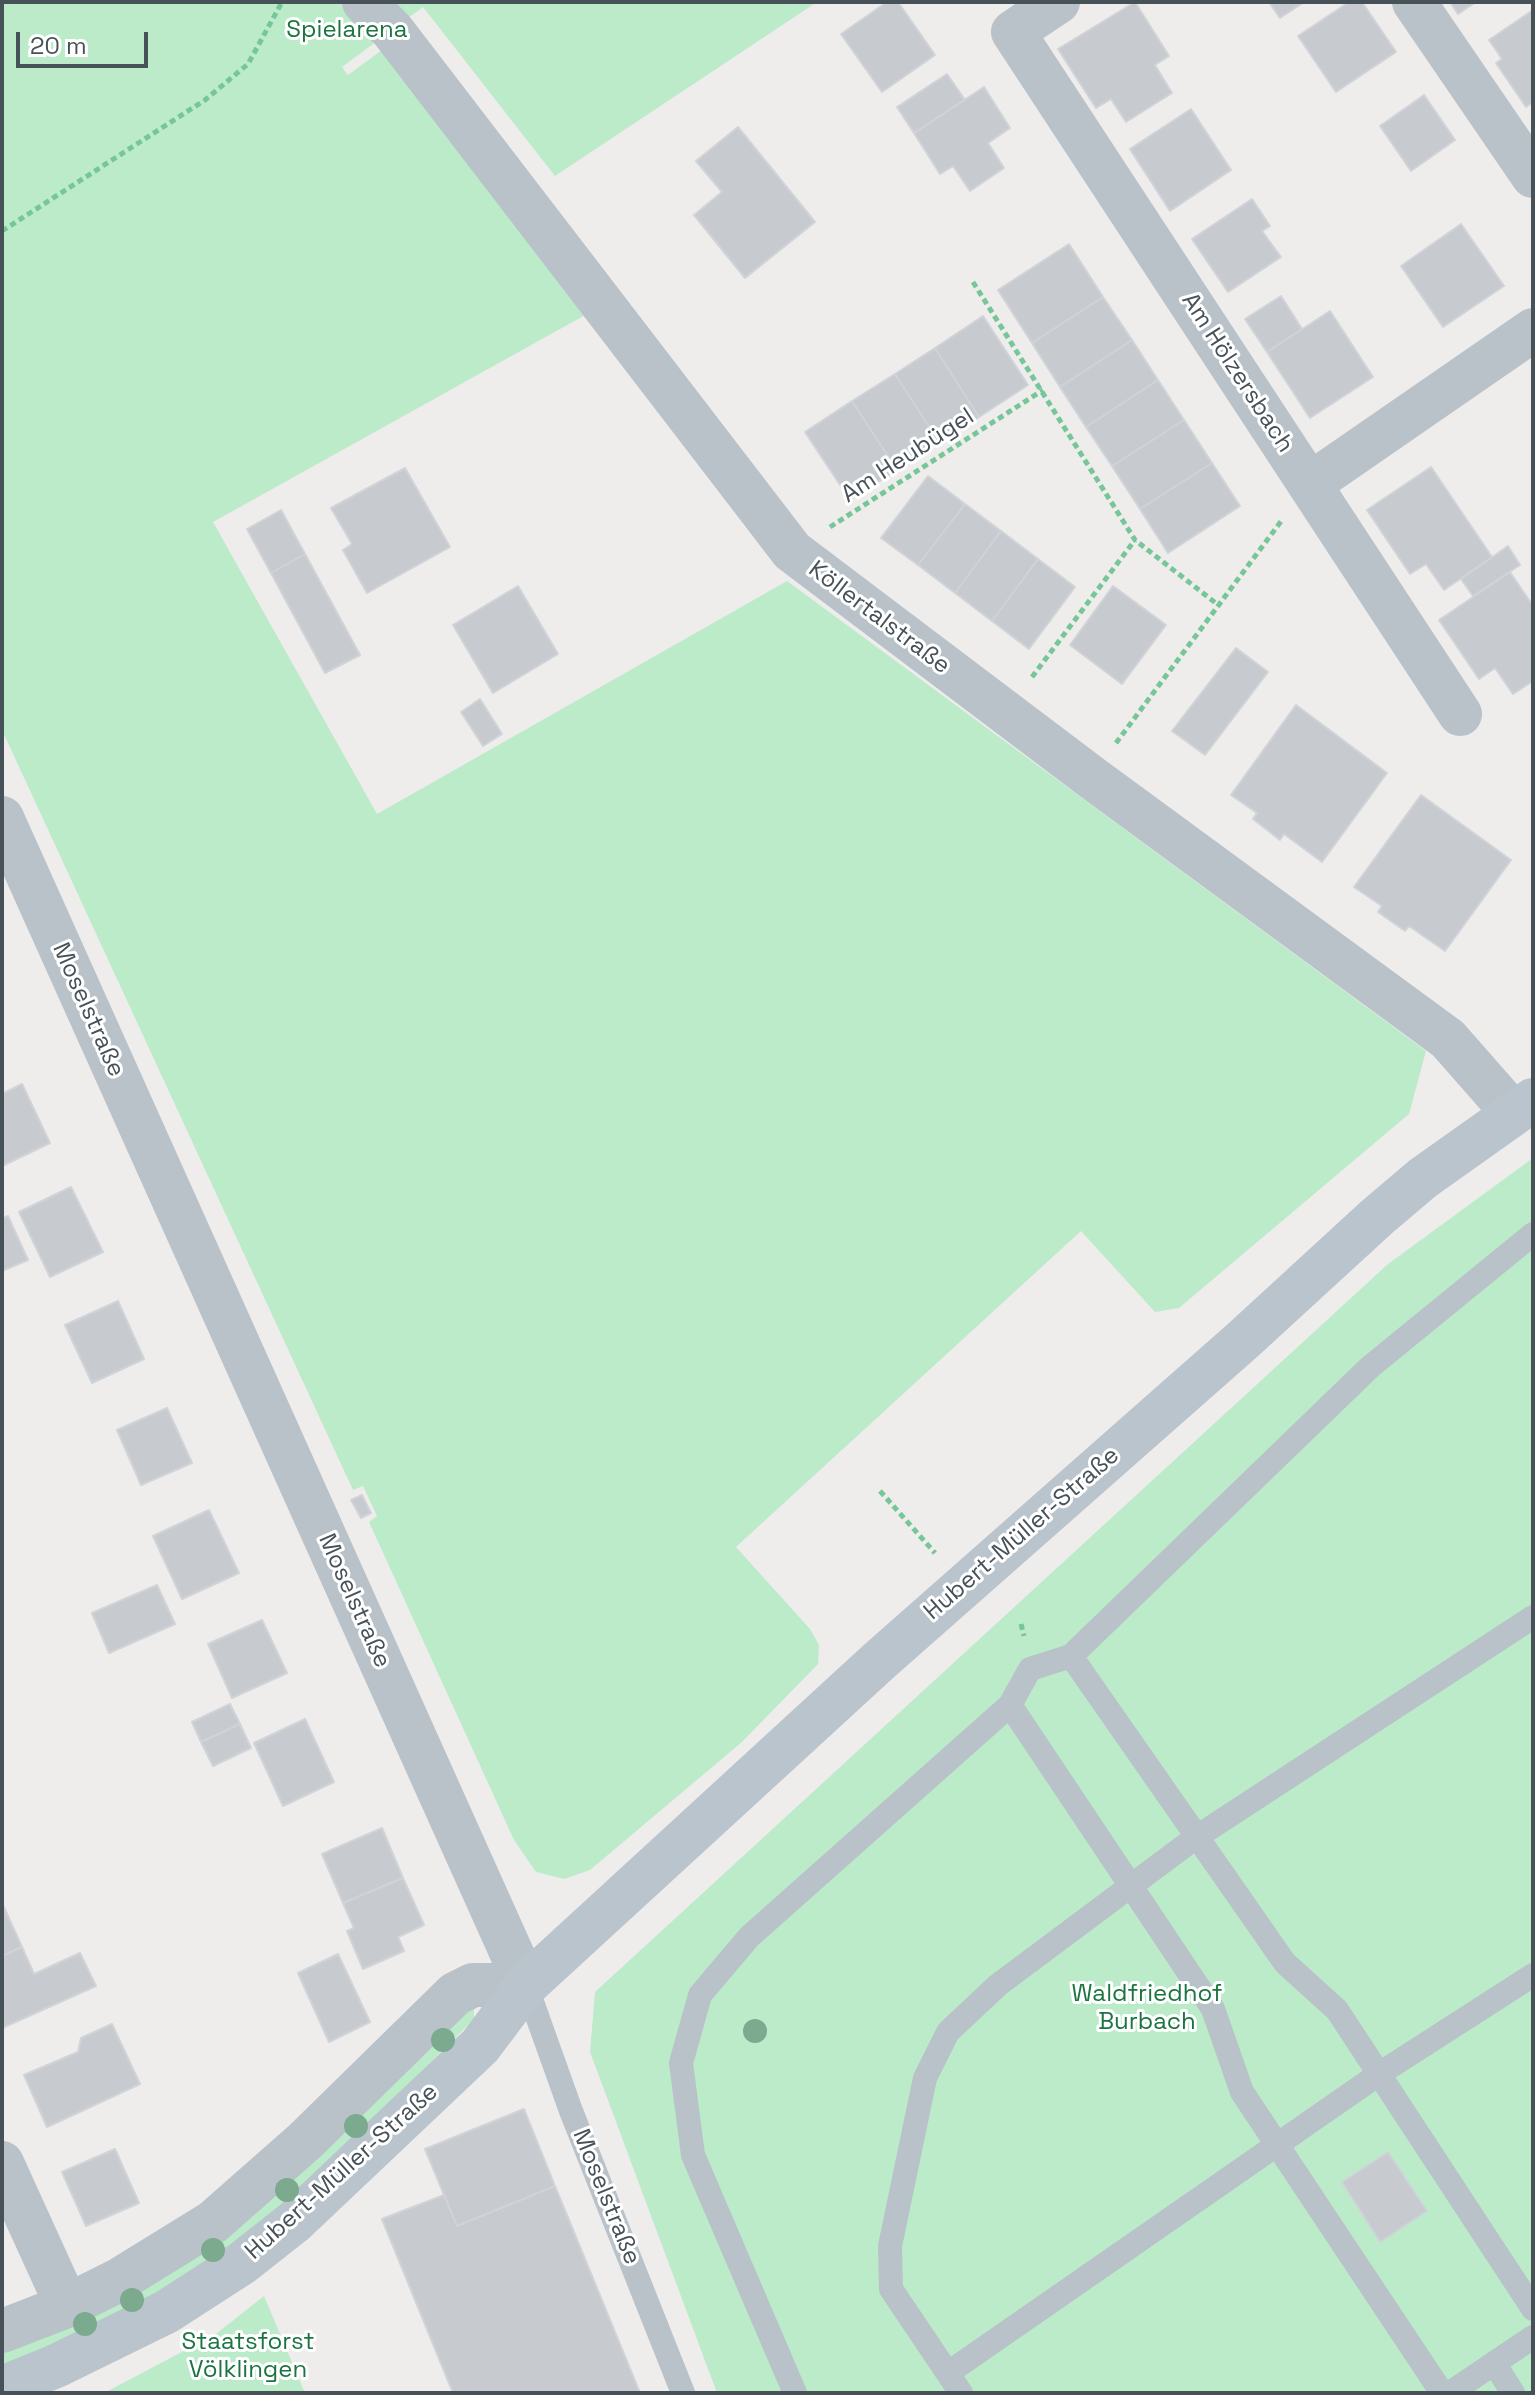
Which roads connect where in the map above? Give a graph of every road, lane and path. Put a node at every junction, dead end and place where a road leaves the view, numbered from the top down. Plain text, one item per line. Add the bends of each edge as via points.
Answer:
1 (282, 2) edge
2 (364, 2) edge
3 (1058, 2) edge
4 (1414, 2) edge
5 (1533, 176) edge
6 (2, 231) edge
7 (973, 282) dead end
8 (1533, 330) edge
9 (1043, 390) junction
10 (1310, 484) junction
11 (1135, 540) junction
12 (792, 551) junction
13 (1217, 604) junction
14 (1005, 713) junction
15 (1460, 714) dead end
16 (1091, 777) junction
17 (2, 818) edge
18 (1523, 1106) edge
19 (1533, 1234) edge
20 (880, 1491) dead end
21 (940, 1560) dead end
22 (1533, 1617) edge
23 (1071, 1656) junction
24 (1010, 1705) junction
25 (1195, 1838) junction
26 (1132, 1883) junction
27 (1533, 1975) edge
28 (526, 1985) junction
29 (1379, 2074) junction
30 (1276, 2145) junction
31 (2, 2163) edge
32 (67, 2306) junction
33 (1533, 2309) edge
34 (2, 2331) edge
35 (1533, 2337) edge
36 (1494, 2363) junction
37 (954, 2383) edge
38 (2, 2388) edge
39 (683, 2393) edge
40 (795, 2393) edge
41 (1442, 2393) edge
42 (1450, 2393) edge
43 (1513, 2393) edge

1 - 6 path via 248,64 205,100
2 - 12 street, Köllertalstraße via 399,38
3 - 10 street, Am Hölzersbach via 1013,32
4 - 5 street
7 - 9 path
8 - 10 street
9 - 11 path
9 - 12 path, Am Heubügel
10 - 13 path
10 - 15 street, Am Hölzersbach
11 - 13 path
11 - 14 path
12 - 14 street, Köllertalstraße
13 - 16 path
14 - 16 street, Köllertalstraße
16 - 18 street, Köllertalstraße via 1448,1039
17 - 28 street, Moselstraße
18 - 28 main road, Hubert-Müller-Straße via 1377,1217 879,1661
19 - 23 lane via 1370,1367
20 - 21 path
22 - 25 lane
23 - 24 lane via 1030,1669
23 - 25 lane
24 - 26 lane
24 - 40 lane via 749,1937 700,1995 681,2063 693,2155
25 - 26 lane
25 - 29 lane via 1285,1963 1337,2010
26 - 30 lane via 1213,2009 1242,2092
26 - 37 lane via 988,1994 948,2032 925,2078 890,2246 891,2289
27 - 29 lane
28 - 32 street, Hubert-Müller-Straße via 473,1985 455,1994 305,2141 213,2222
28 - 38 main road, Hubert-Müller-Straße via 480,2046 304,2212 242,2263 166,2312
28 - 39 lane, Moselstraße
29 - 30 lane
29 - 33 lane
30 - 37 lane
30 - 41 lane
31 - 32 street
32 - 34 street, Hubert-Müller-Straße
35 - 36 lane
36 - 42 lane
36 - 43 lane

